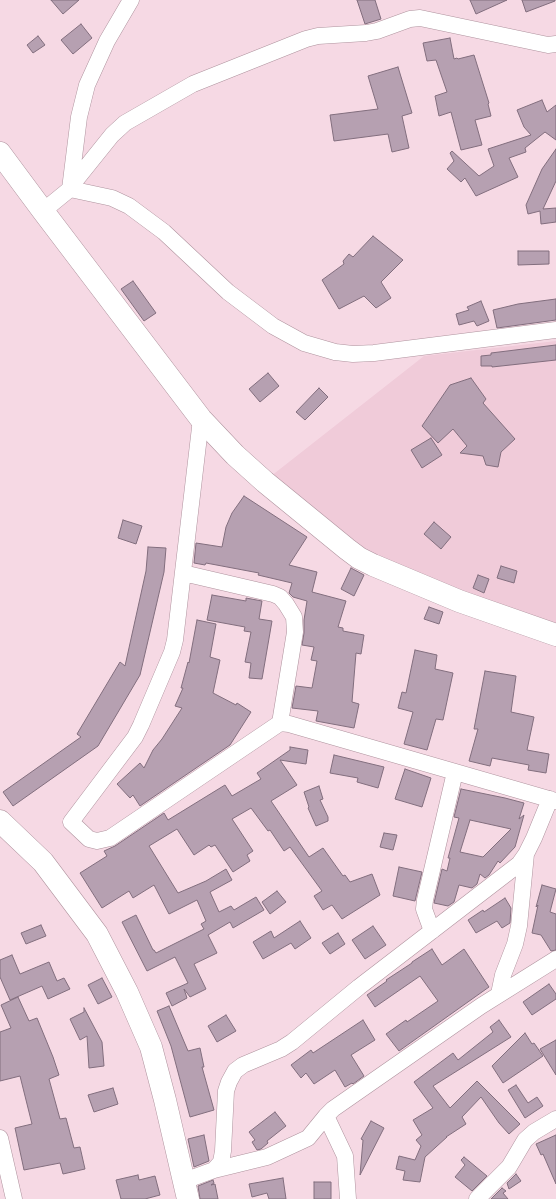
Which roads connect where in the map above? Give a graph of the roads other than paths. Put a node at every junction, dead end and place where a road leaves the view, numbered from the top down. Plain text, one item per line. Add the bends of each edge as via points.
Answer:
1 (131, 0) edge
2 (556, 44) edge
3 (0, 153) edge
4 (70, 188) junction
5 (42, 211) junction
6 (556, 330) edge
7 (202, 419) junction
8 (183, 573) junction
9 (556, 635) edge
10 (280, 723) junction
11 (455, 772) junction
12 (553, 800) edge
13 (0, 821) edge
14 (526, 854) junction
15 (432, 931) junction
16 (556, 959) edge
17 (499, 994) junction
18 (326, 1116) junction
19 (556, 1119) edge
20 (0, 1138) edge
21 (214, 1170) junction
22 (186, 1190) edge
23 (9, 1196) edge
24 (348, 1199) edge
25 (477, 1199) edge

1 - 4 street via 107,41 87,84 79,117
2 - 4 street via 548,45 420,18 377,31 306,39 193,84 125,123 112,135
3 - 5 street
4 - 5 street
4 - 6 street via 107,197 129,206 164,232 228,292 273,326 304,343 335,352 374,353
5 - 7 street
7 - 8 street
7 - 9 street via 235,455 265,482 360,558 459,602
8 - 10 street via 274,594 286,604 294,617 295,632
8 - 10 street via 172,652 141,726 71,822 89,839 97,841 110,838
10 - 11 street
11 - 12 street
11 - 15 street via 425,900 424,909
12 - 14 street
13 - 22 street via 43,862 97,934 127,992 151,1047
14 - 15 street via 519,864
14 - 17 street via 519,926
15 - 21 street via 281,1050 235,1071 226,1091 221,1162
16 - 17 street
17 - 18 street
18 - 21 street via 308,1138 267,1157
18 - 24 street via 345,1156
19 - 25 street via 525,1140 509,1167
20 - 23 street
21 - 22 street

